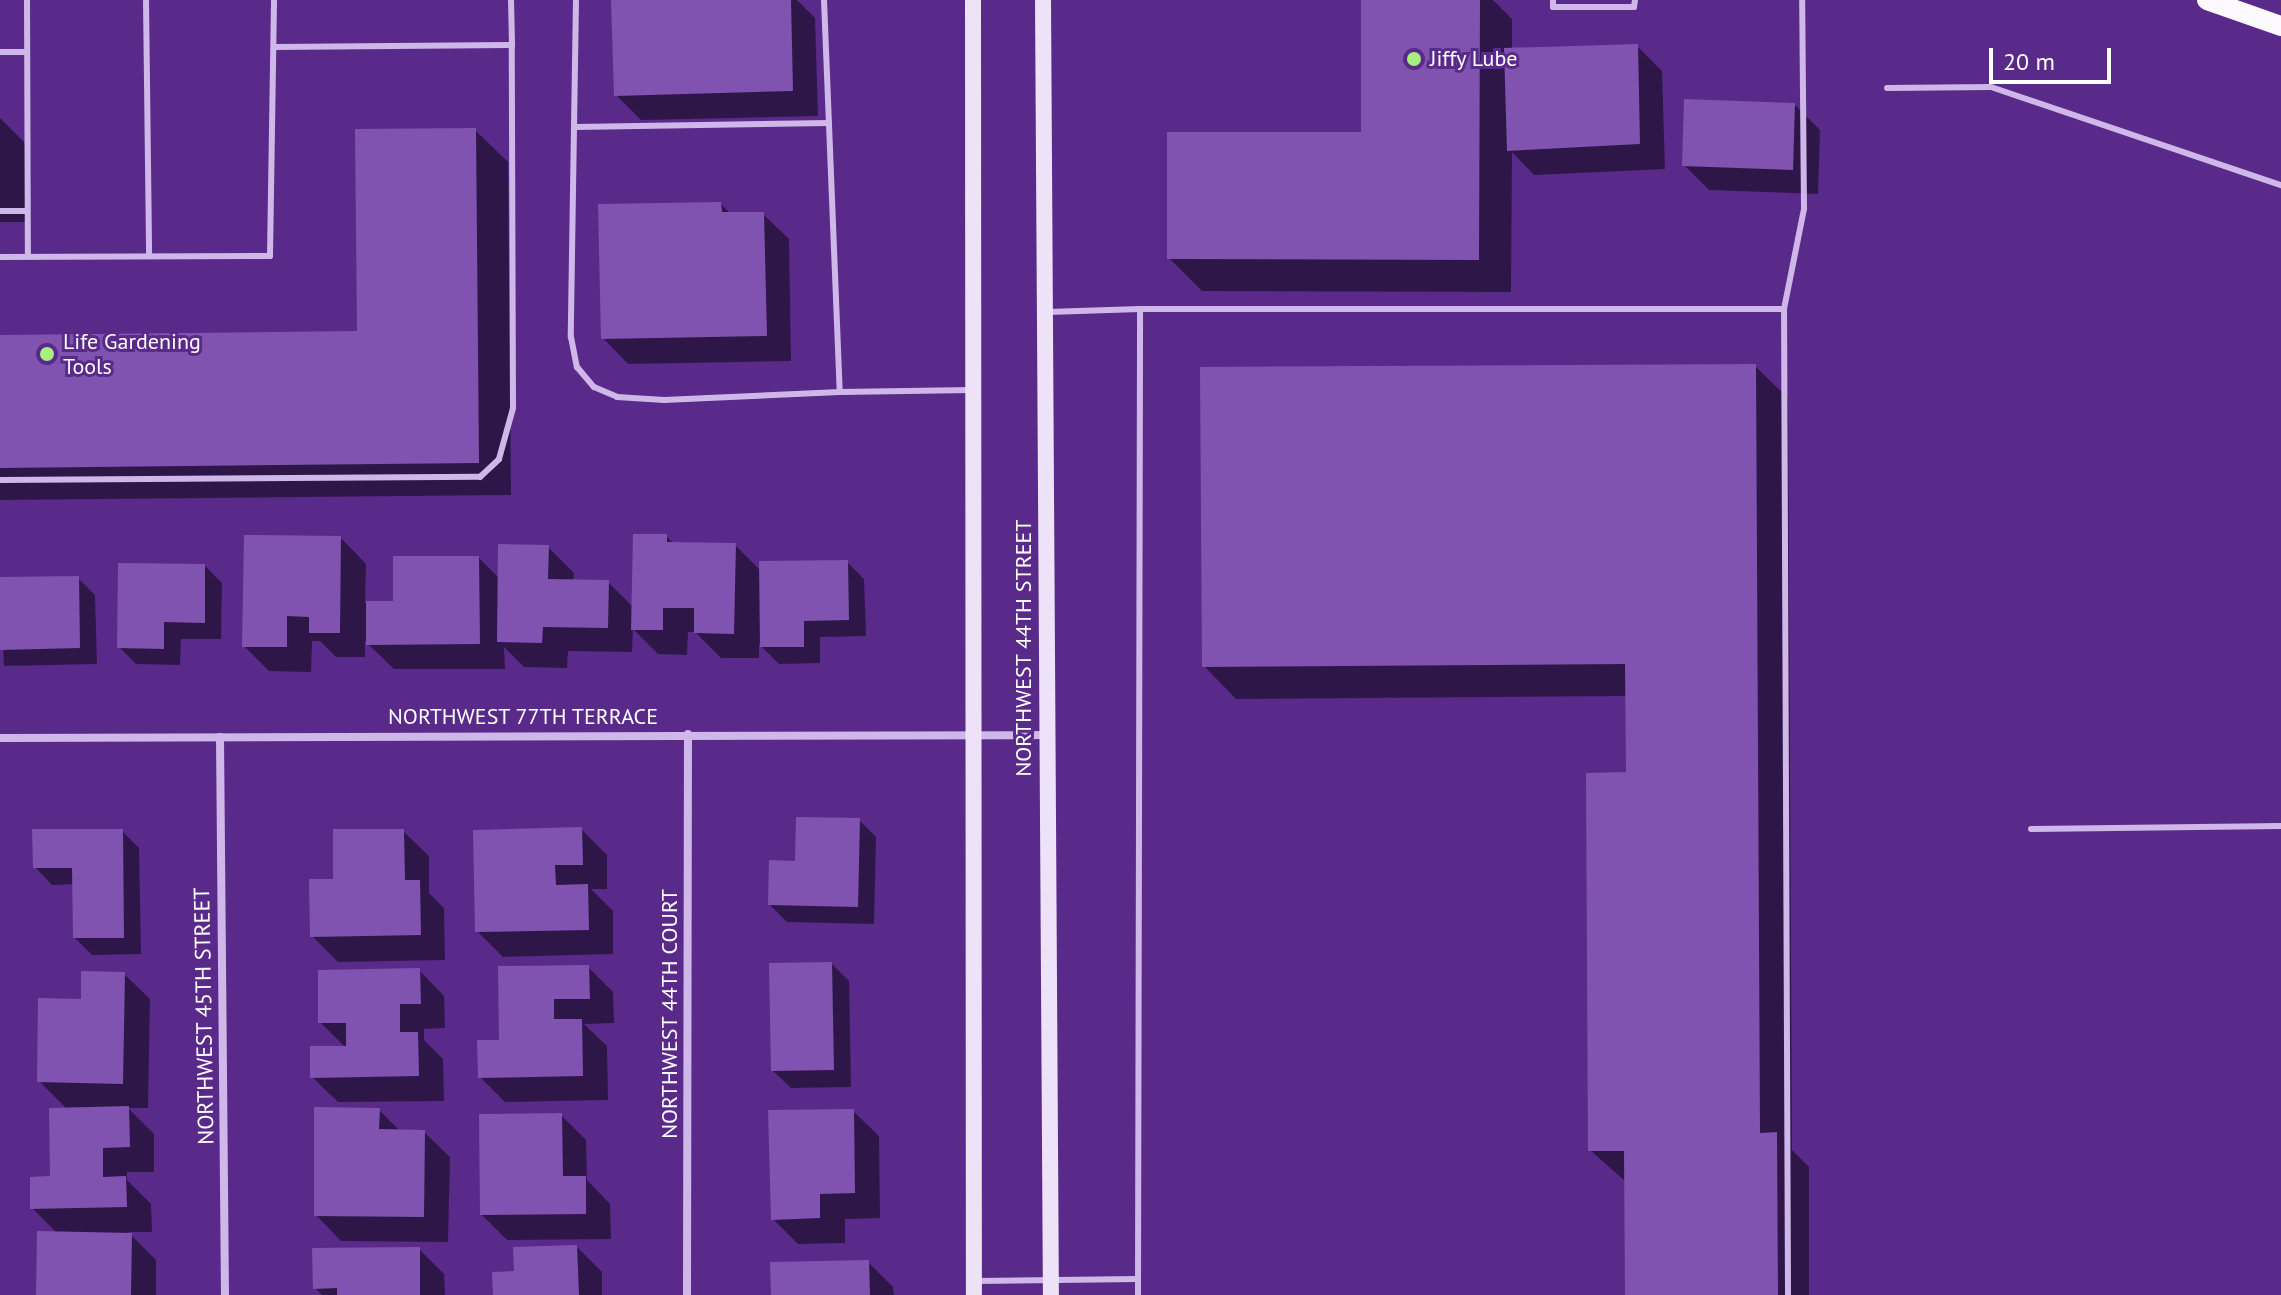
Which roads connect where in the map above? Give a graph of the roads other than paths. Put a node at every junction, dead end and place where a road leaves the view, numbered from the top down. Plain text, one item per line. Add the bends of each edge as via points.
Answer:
1 (27, 0) edge
2 (146, 0) edge
3 (274, 0) edge
4 (511, 0) edge
5 (576, 0) edge
6 (824, 0) edge
7 (973, 0) edge
8 (1043, 0) edge
9 (1553, 0) edge
10 (1635, 0) edge
11 (1802, 0) edge
12 (2207, 0) edge
13 (2281, 26) edge
14 (512, 45) junction
15 (274, 47) junction
16 (0, 52) edge
17 (26, 52) junction
18 (1887, 88) dead end
19 (829, 123) junction
20 (575, 127) junction
21 (2281, 185) edge
22 (0, 211) edge
23 (27, 211) junction
24 (28, 256) junction
25 (149, 256) junction
26 (0, 257) edge
27 (1140, 309) junction
28 (1784, 309) junction
29 (1043, 312) junction
30 (972, 390) junction
31 (840, 392) junction
32 (0, 480) edge
33 (688, 734) junction
34 (1047, 735) junction
35 (220, 737) junction
36 (0, 738) edge
37 (972, 738) junction
38 (2281, 826) edge
39 (2031, 829) dead end
40 (1138, 1279) junction
41 (974, 1288) edge
42 (1051, 1288) edge
43 (225, 1295) edge
44 (687, 1295) edge
45 (1138, 1295) edge
46 (1788, 1295) edge

1 - 17 lane
2 - 25 lane
3 - 15 lane
4 - 14 lane
5 - 20 lane
6 - 19 lane
7 - 30 street
8 - 29 street, NORTHWEST 44TH STREET
9 - 10 lane via 1553,7 1634,7
11 - 28 lane via 1804,209
12 - 13 main road
14 - 15 lane
14 - 32 lane via 513,408 499,459 480,477
15 - 25 lane via 270,256
16 - 17 lane
17 - 23 lane
18 - 21 lane via 1991,87
19 - 20 lane
19 - 31 lane
20 - 31 lane via 571,337 577,367 594,387 617,397 664,400
22 - 23 lane
23 - 24 lane
24 - 25 lane
24 - 26 lane
27 - 28 lane
27 - 29 lane
27 - 40 lane
28 - 46 lane
29 - 34 street, NORTHWEST 44TH STREET
30 - 31 lane
30 - 37 street
33 - 35 street, NORTHWEST 77TH TERRACE
33 - 37 street, NORTHWEST 77TH TERRACE
33 - 44 street, NORTHWEST 44TH COURT
34 - 37 street, NORTHWEST 77TH TERRACE
34 - 42 street, NORTHWEST 44TH STREET
35 - 36 street, NORTHWEST 77TH TERRACE
35 - 43 street, NORTHWEST 45TH STREET
37 - 41 street
38 - 39 lane
40 - 42 lane
40 - 45 lane
41 - 42 lane

